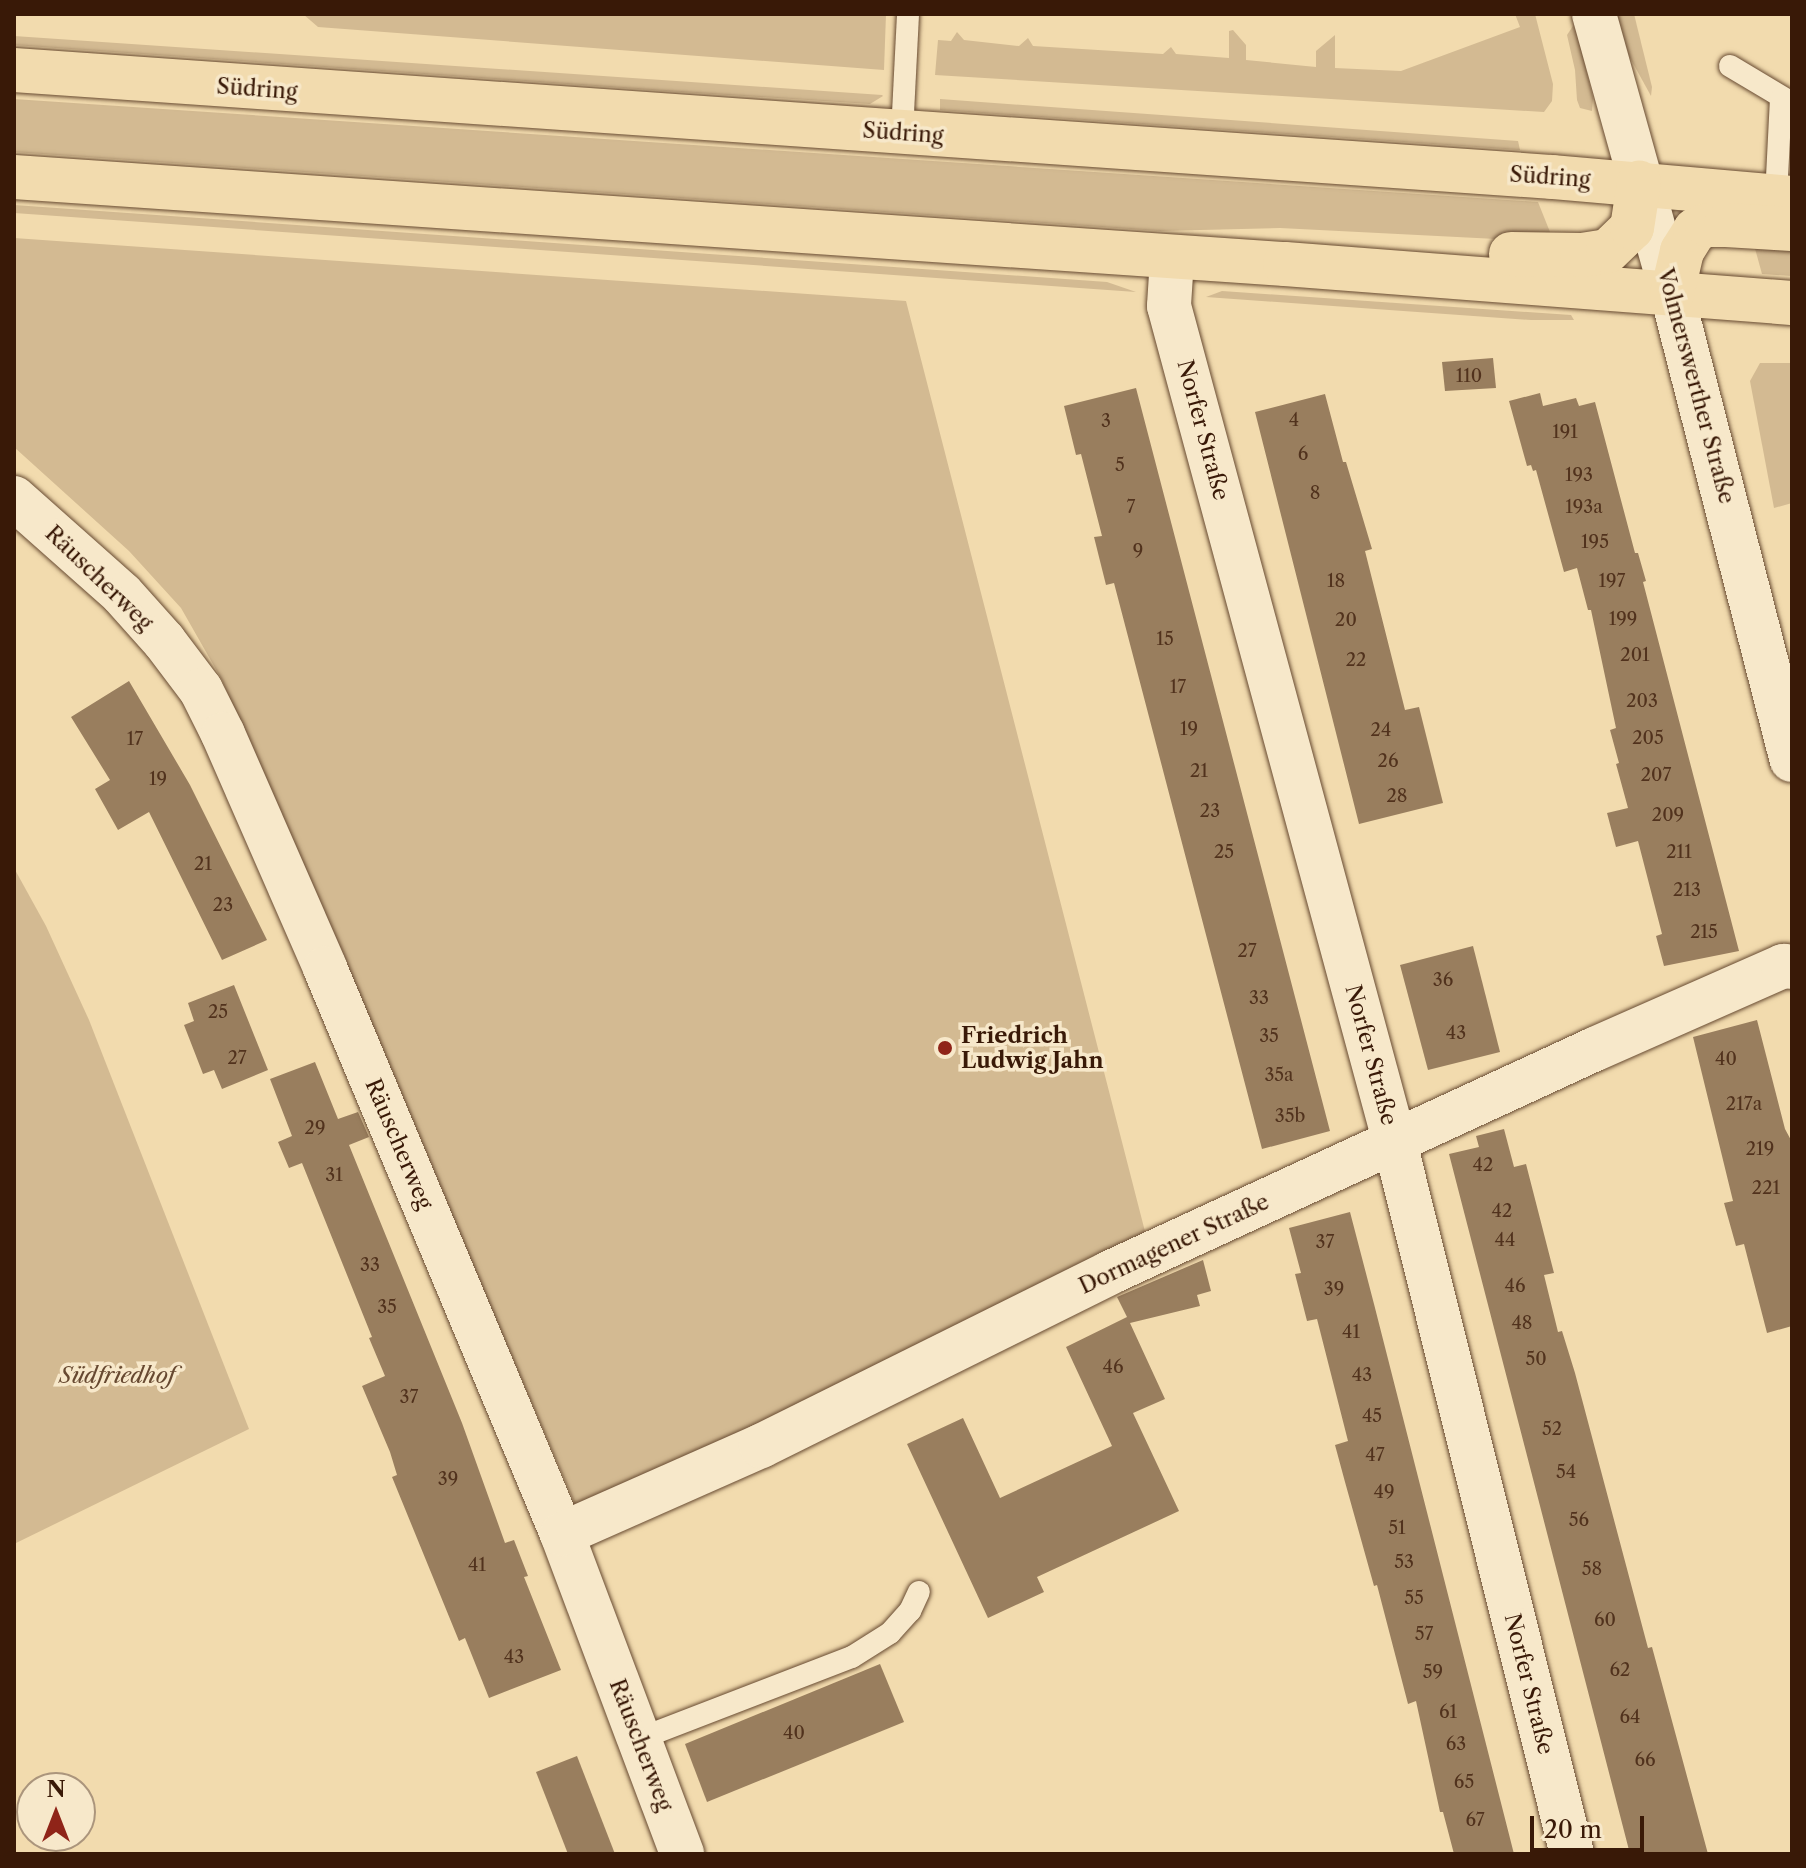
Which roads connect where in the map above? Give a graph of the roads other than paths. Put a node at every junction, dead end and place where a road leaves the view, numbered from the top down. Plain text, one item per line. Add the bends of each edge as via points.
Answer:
1 (908, 14) edge
2 (1594, 14) edge
3 (1730, 66) dead end
4 (14, 70) edge
5 (1787, 101) edge
6 (902, 133) junction
7 (14, 177) edge
8 (1639, 183) junction
9 (1787, 208) edge
10 (1172, 259) junction
11 (1466, 278) junction
12 (1672, 294) junction
13 (1792, 303) edge
14 (14, 498) edge
15 (1792, 760) edge
16 (1792, 967) edge
17 (1395, 1143) junction
18 (562, 1534) junction
19 (919, 1592) dead end
20 (639, 1739) junction
21 (682, 1854) edge
22 (1572, 1854) edge

1 - 6 lane
2 - 8 street, Volmerswerther Straße
3 - 5 lane
4 - 6 main road, Südring
5 - 9 lane
6 - 8 main road, Südring
7 - 10 main road
8 - 9 main road, Südring
8 - 11 main road via 1632,228 1608,251 1512,254
8 - 12 street, Volmerswerther Straße
9 - 12 main road via 1695,230 1682,251
10 - 11 main road
10 - 17 street, Norfer Straße via 1169,306
11 - 12 main road
12 - 13 main road
12 - 15 street, Volmerswerther Straße
14 - 18 street, Räuscherweg via 122,594 201,690 325,968
16 - 17 street, Dormagener Straße via 1783,966 1595,1049
17 - 18 street, Dormagener Straße via 1098,1278 761,1446
17 - 22 street, Norfer Straße
18 - 20 street, Räuscherweg
19 - 20 lane via 890,1633 852,1657
20 - 21 street, Räuscherweg

